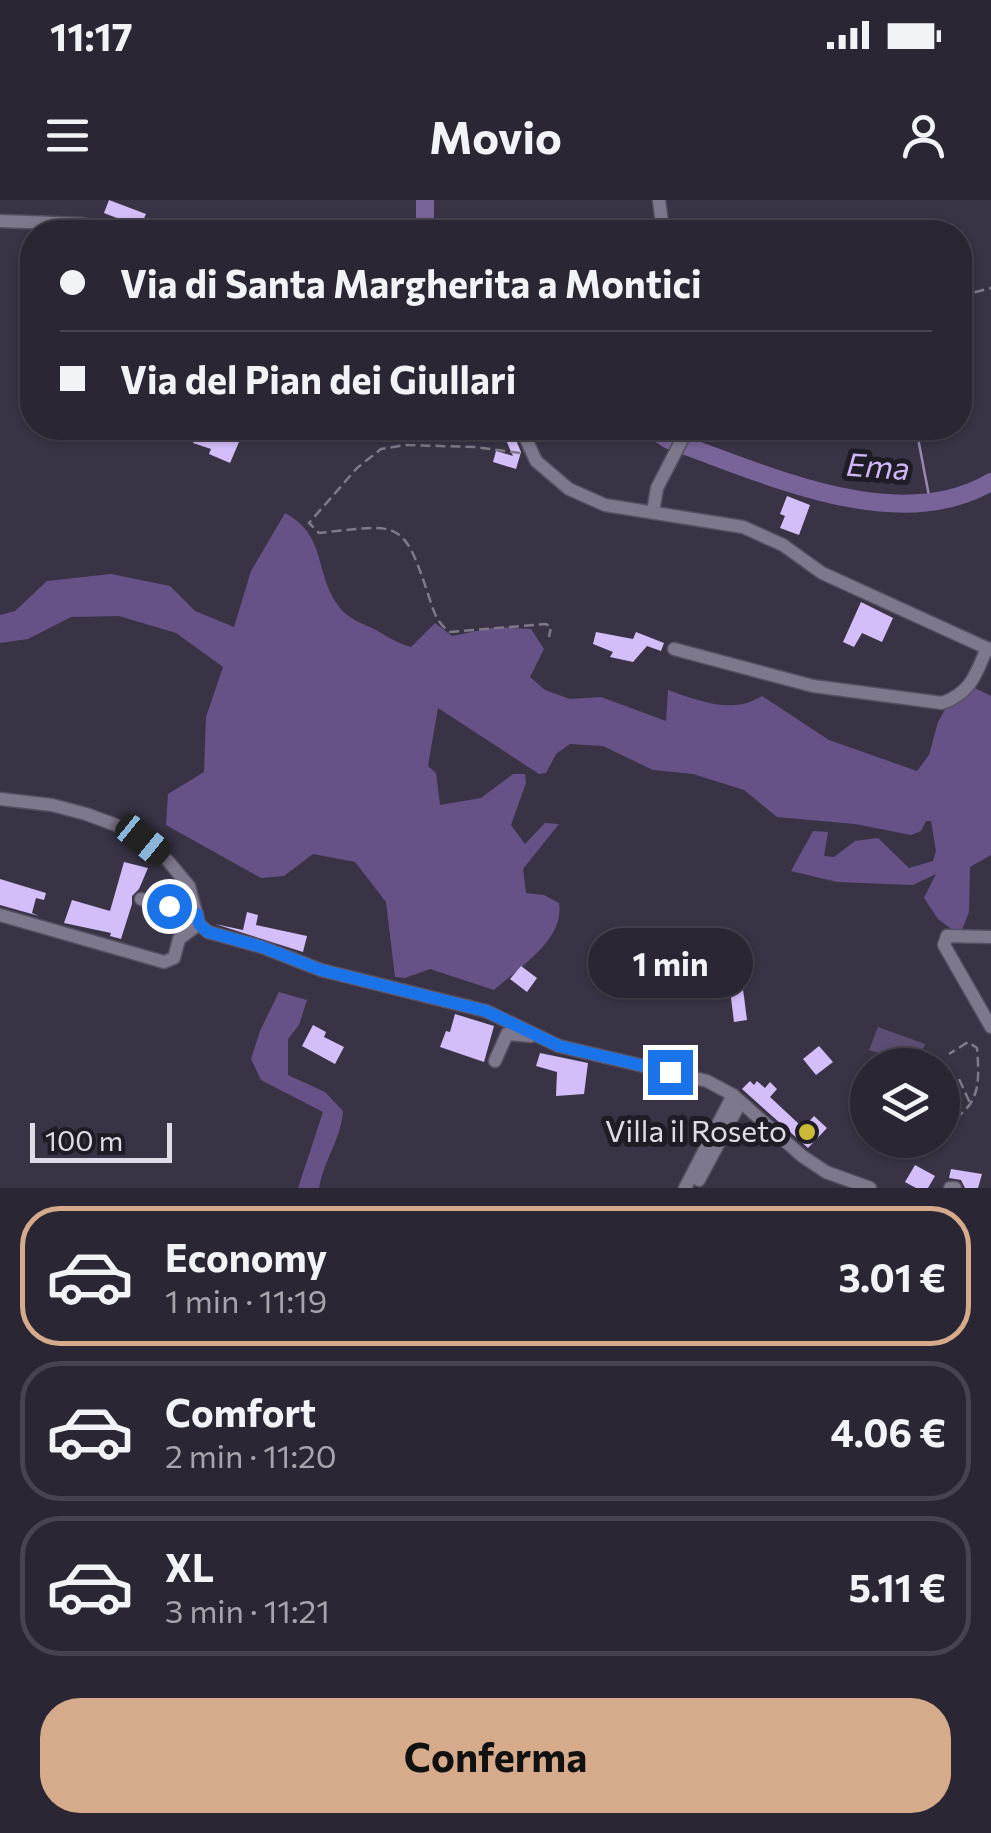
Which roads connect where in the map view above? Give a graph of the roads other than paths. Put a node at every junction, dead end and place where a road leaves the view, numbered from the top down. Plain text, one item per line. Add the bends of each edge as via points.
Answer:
1 (526, 440) edge
2 (682, 440) edge
3 (652, 512) junction
4 (674, 649) dead end
5 (989, 649) edge
6 (0, 799) edge
7 (141, 899) dead end
8 (0, 916) edge
9 (198, 919) junction
10 (991, 936) edge
11 (991, 1028) edge
12 (538, 1036) junction
13 (495, 1061) dead end
14 (737, 1099) junction
15 (685, 1188) edge
16 (695, 1188) edge
17 (870, 1188) edge

1 - 3 street via 570,489 606,505
2 - 3 street
3 - 5 street via 743,528 783,545 822,573
4 - 5 street via 813,686 942,703 970,688
6 - 9 street via 86,814 143,840 188,886
7 - 9 street
8 - 9 street via 169,962
9 - 12 street via 208,932 321,970 486,1011
10 - 11 street via 944,940
12 - 13 street via 507,1034
12 - 14 street via 707,1081
14 - 15 street
14 - 16 street
14 - 17 street via 802,1156

